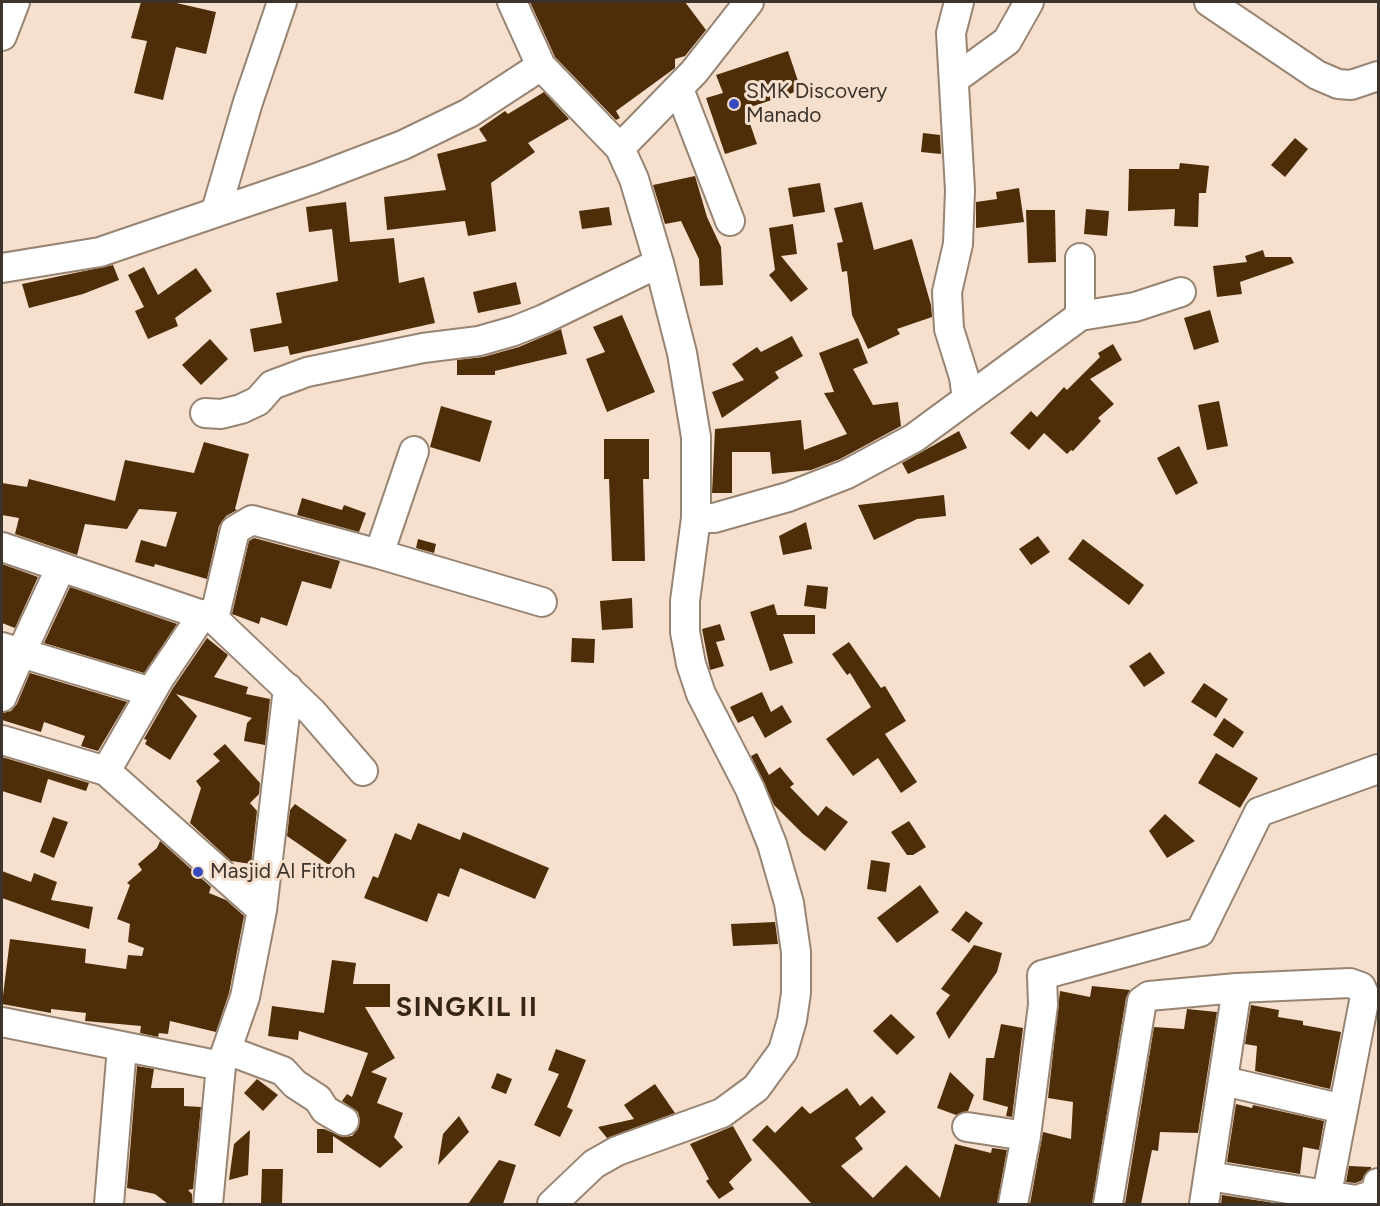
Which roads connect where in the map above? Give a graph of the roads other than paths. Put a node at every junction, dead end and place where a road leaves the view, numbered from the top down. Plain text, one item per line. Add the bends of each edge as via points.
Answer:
1 (15, 2) edge
2 (282, 2) edge
3 (512, 2) edge
4 (749, 2) edge
5 (959, 2) edge
6 (1029, 2) edge
7 (1209, 2) edge
8 (2, 36) edge
9 (541, 66) junction
10 (1378, 76) edge
11 (956, 78) junction
12 (679, 89) junction
13 (620, 148) junction
14 (216, 211) junction
15 (730, 220) dead end
16 (1080, 258) dead end
17 (659, 263) junction
18 (2, 268) edge
19 (1181, 292) dead end
20 (1080, 316) junction
21 (967, 399) junction
22 (205, 413) dead end
23 (414, 451) dead end
24 (696, 518) junction
25 (2, 547) edge
26 (379, 554) junction
27 (61, 567) junction
28 (542, 602) dead end
29 (209, 616) junction
30 (11, 650) edge
31 (288, 688) junction
32 (151, 692) junction
33 (2, 697) edge
34 (2, 740) edge
35 (1378, 769) edge
36 (106, 771) junction
37 (363, 771) dead end
38 (262, 910) junction
39 (1237, 988) junction
40 (2, 1022) edge
41 (122, 1047) junction
42 (224, 1058) junction
43 (1224, 1081) junction
44 (1343, 1109) junction
45 (344, 1121) dead end
46 (966, 1126) dead end
47 (1026, 1136) junction
48 (1209, 1176) junction
49 (1378, 1183) edge
50 (1326, 1201) edge
51 (109, 1204) edge
52 (208, 1204) edge
53 (552, 1204) edge
54 (1013, 1204) edge
55 (1108, 1204) edge
56 (1204, 1204) edge

1 - 8 street
2 - 14 street
3 - 9 street
4 - 12 street
5 - 11 street via 951,33
6 - 11 street via 1007,41
7 - 10 street via 1328,80 1351,85
9 - 13 street
9 - 14 street via 469,113 403,145
11 - 21 street via 960,201 958,244 947,292 949,329
12 - 13 street
12 - 15 street
13 - 17 street via 634,179
14 - 18 street via 100,252
16 - 20 street
17 - 22 street via 513,330 478,341 307,372 272,385 258,401 242,410
17 - 24 street via 682,353 696,437
19 - 20 street via 1135,307
20 - 21 street
21 - 24 street via 914,438 847,474 788,497 714,518
23 - 26 street
24 - 53 street via 685,600 689,653 701,694 750,789 772,844 789,903 795,952 792,1020 783,1051 756,1088 722,1113 617,1151 594,1164
25 - 27 street
26 - 28 street
26 - 29 street via 252,520 235,530
27 - 29 street
27 - 30 street
29 - 31 street
29 - 32 street
30 - 32 street
30 - 33 street
31 - 37 street
31 - 38 street
32 - 36 street
34 - 36 street
35 - 47 street via 1259,812 1200,932 1042,975 1043,1005
36 - 38 street
38 - 42 street via 245,997
39 - 43 street
39 - 44 street via 1350,983 1360,987 1365,996
39 - 55 street via 1149,996 1142,1001
40 - 41 street
41 - 42 street
41 - 51 street
42 - 45 street via 283,1071 318,1099 325,1110
42 - 52 street
43 - 44 street
43 - 48 street
44 - 50 street
46 - 47 street
47 - 54 street
48 - 50 street
48 - 56 street
49 - 50 street via 1375,1194 1368,1198

